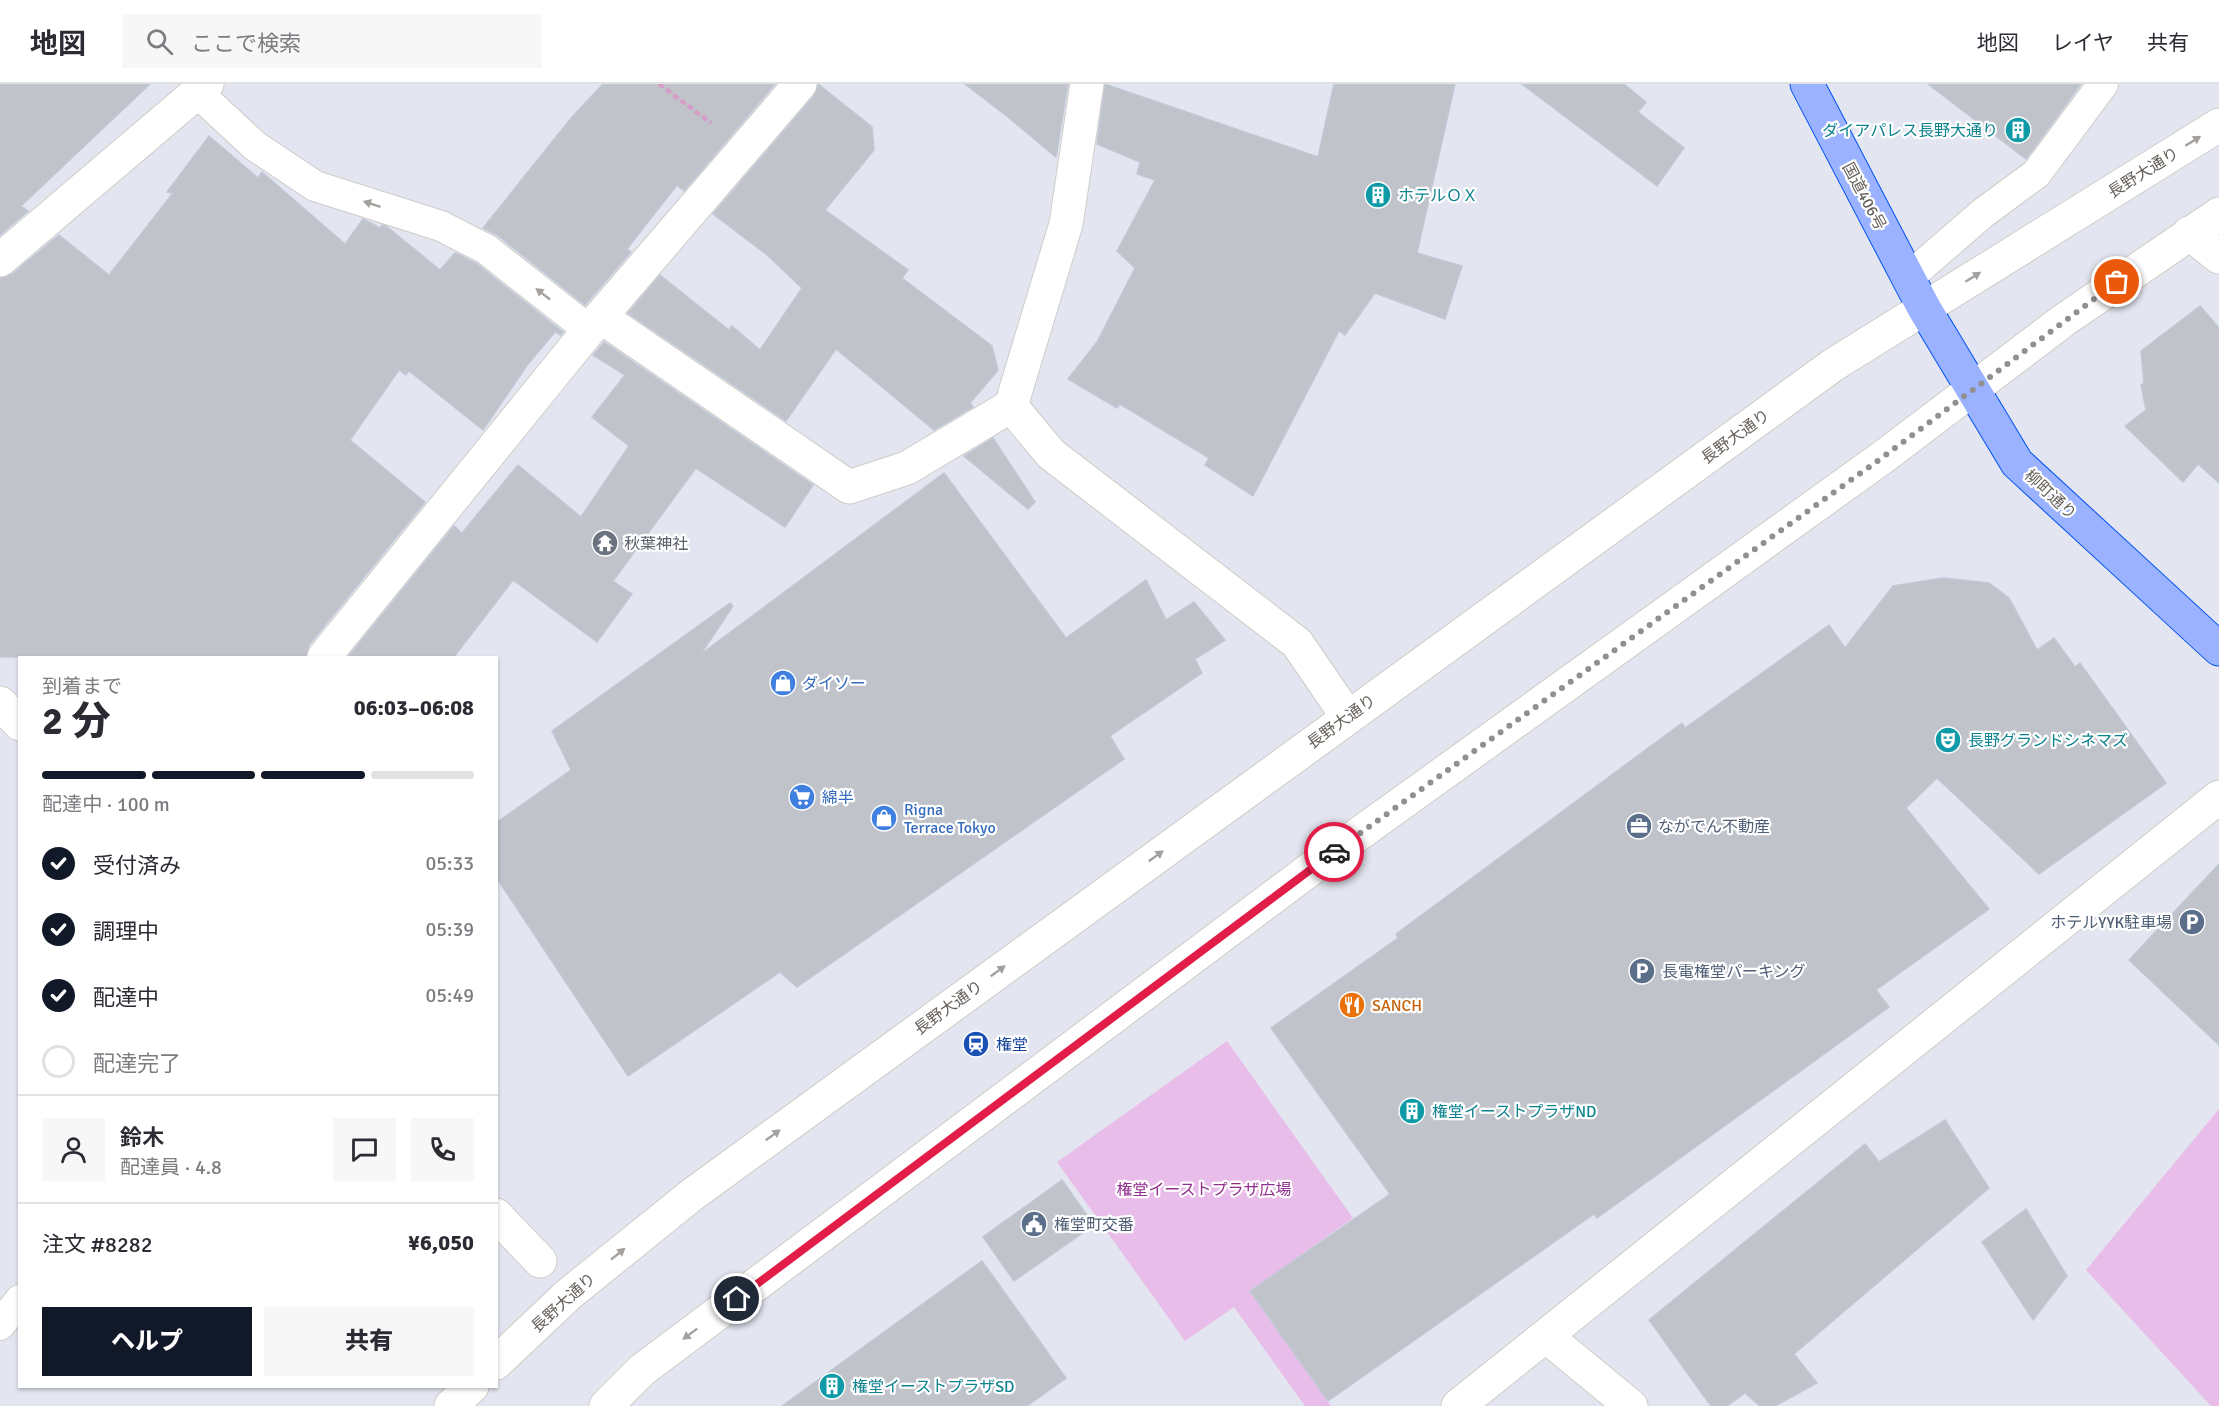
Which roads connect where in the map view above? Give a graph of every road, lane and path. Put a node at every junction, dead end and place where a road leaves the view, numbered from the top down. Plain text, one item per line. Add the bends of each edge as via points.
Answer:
1 (659, 84) edge
2 (800, 84) edge
3 (1087, 84) edge
4 (1807, 84) edge
5 (2103, 84) edge
6 (202, 89) edge
7 (2219, 125) edge
8 (746, 149) junction
9 (2219, 214) edge
10 (2189, 233) junction
11 (2219, 258) edge
12 (0, 260) edge
13 (1908, 278) junction
14 (1924, 308) junction
15 (595, 324) junction
16 (1972, 391) junction
17 (1011, 406) junction
18 (2219, 649) edge
19 (325, 656) edge
20 (0, 704) edge
21 (1347, 716) junction
22 (18, 722) edge
23 (2219, 797) edge
24 (505, 1224) edge
25 (540, 1261) dead end
26 (18, 1302) edge
27 (0, 1325) edge
28 (1547, 1337) junction
29 (498, 1361) edge
30 (470, 1388) edge
31 (451, 1406) edge
32 (606, 1406) edge
33 (1458, 1406) edge
34 (1631, 1406) edge

1 - 8 path
2 - 8 street
3 - 17 street via 1066,224
4 - 13 highway, 国道406号
5 - 13 lane via 2036,174 1983,213
6 - 12 street
15 -> 6 lane via 486,249 441,226 315,186 255,146
14 -> 7 street, 長野大通り
8 - 15 street
9 - 10 street
10 - 11 street
10 - 16 street via 2064,320
13 - 14 highway, 国道406号
14 - 16 highway, 柳町通り
14 - 21 street, 長野大通り via 1833,365
15 - 17 street via 849,486 907,468
15 - 19 street
16 - 18 highway, 柳町通り via 2017,463
16 -> 32 street via 1324,859 642,1370
17 - 21 street via 1051,454 1297,643
20 - 22 street
29 -> 21 street, 長野大通り via 569,1294 693,1194
23 - 28 street
24 - 25 street
26 - 27 lane
28 - 33 street
28 - 34 street
30 - 31 street

